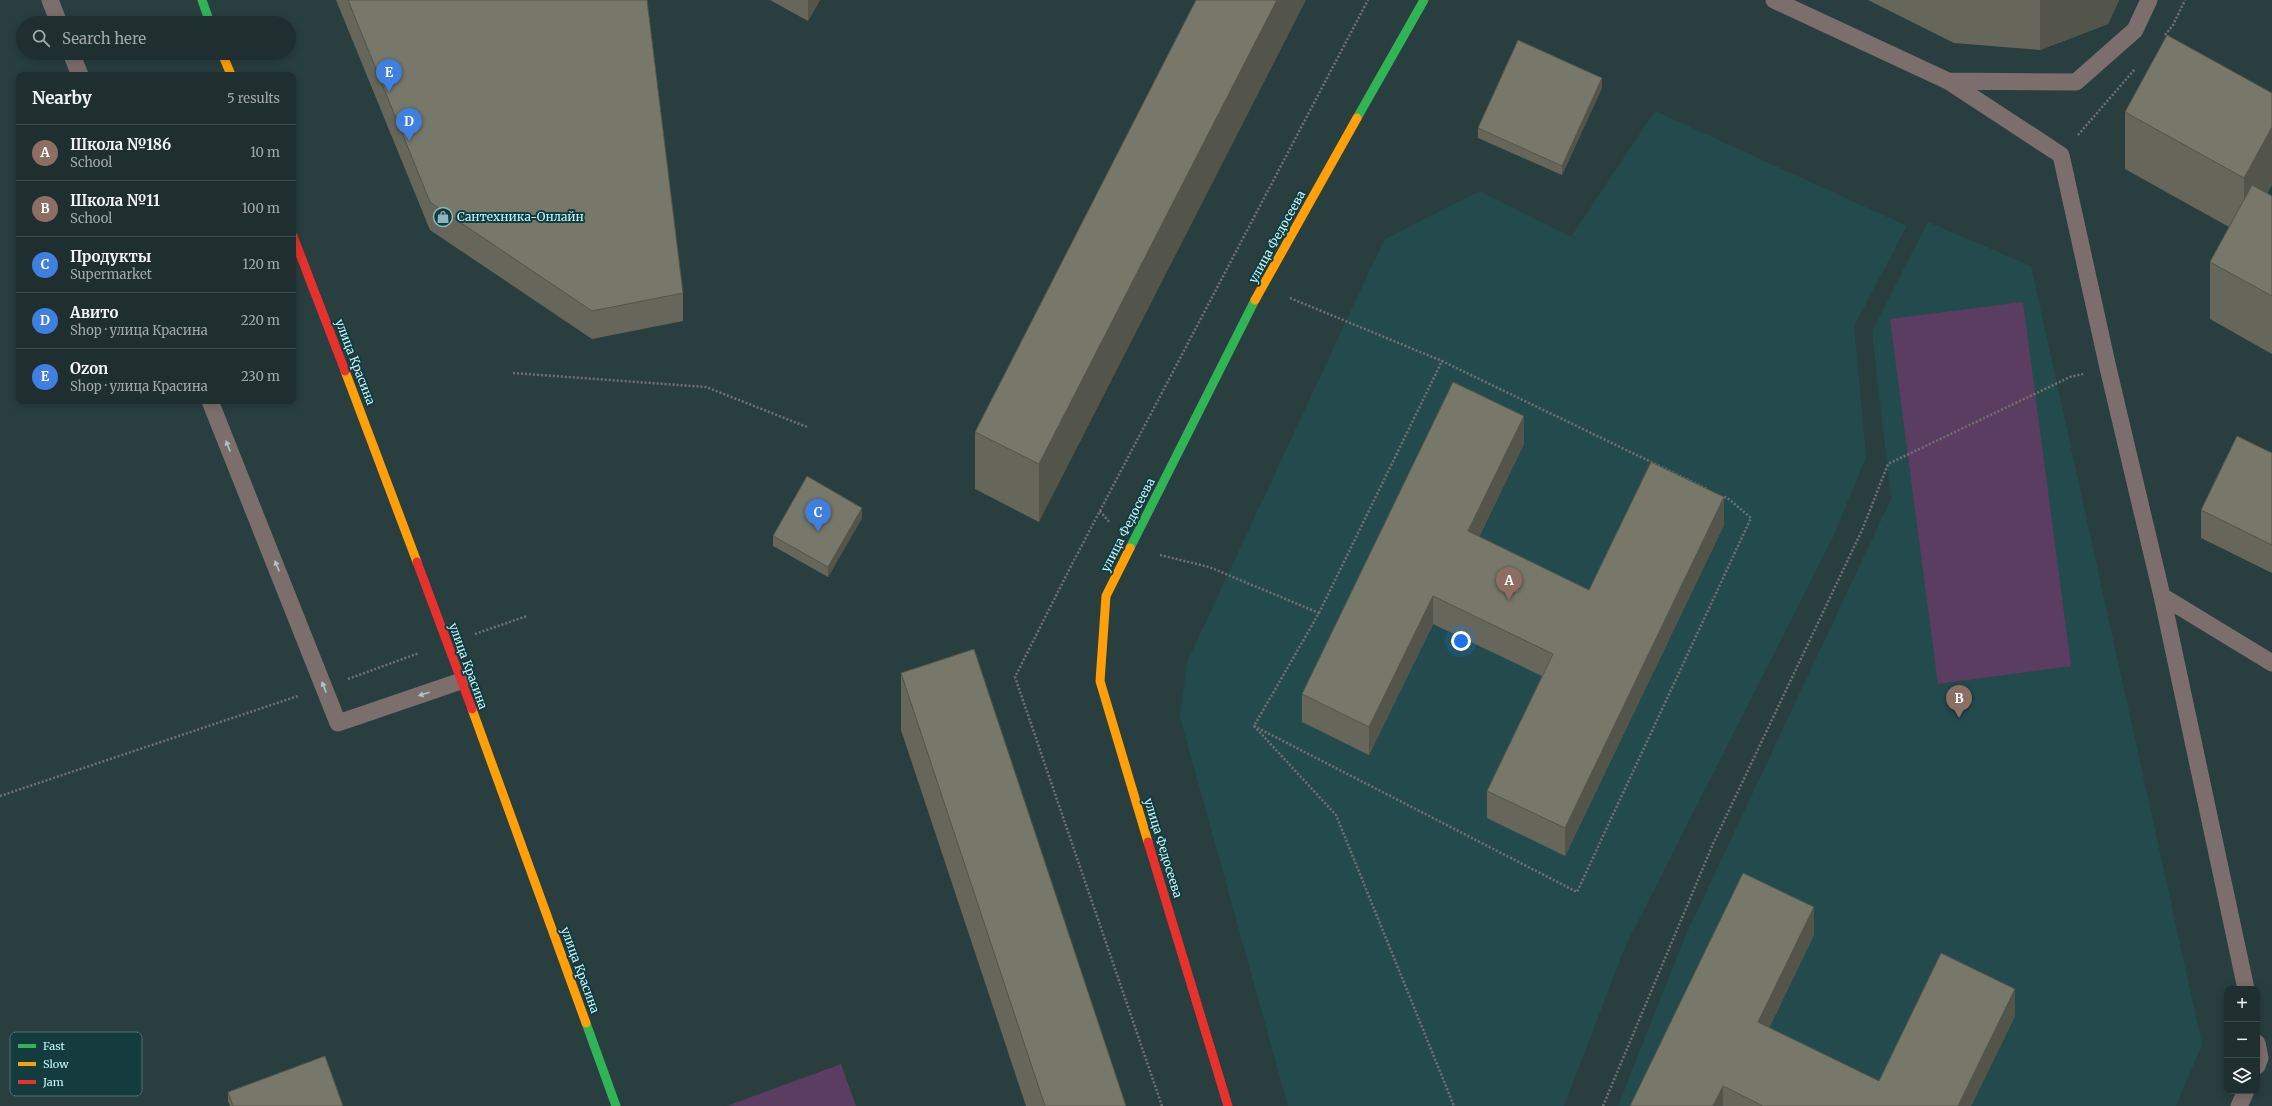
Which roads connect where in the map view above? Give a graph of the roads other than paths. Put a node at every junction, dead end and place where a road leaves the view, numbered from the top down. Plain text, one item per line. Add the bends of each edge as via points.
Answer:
1 (50, 0) edge
2 (202, 0) edge
3 (1424, 0) edge
4 (1774, 0) edge
5 (2149, 0) edge
6 (56, 16) edge
7 (208, 16) edge
8 (74, 60) edge
9 (225, 60) edge
10 (79, 72) edge
11 (230, 72) edge
12 (1948, 81) junction
13 (296, 244) edge
14 (211, 404) edge
15 (2162, 596) junction
16 (2272, 663) edge
17 (461, 682) junction
18 (2245, 986) edge
19 (2245, 1094) edge
20 (616, 1106) edge
21 (1228, 1106) edge
22 (2239, 1106) edge

1 - 6 lane
2 - 7 street
3 - 21 street, улица Федосеева via 1262,287 1106,596 1100,681
4 - 12 lane
5 - 12 lane via 2135,30 2076,82
8 - 10 lane
9 - 11 street
12 - 15 lane via 2061,155
13 - 17 street, улица Красина via 391,489
17 -> 14 lane via 338,723
15 - 16 lane
15 - 18 lane
17 - 20 street, улица Красина via 541,895
19 - 22 lane

